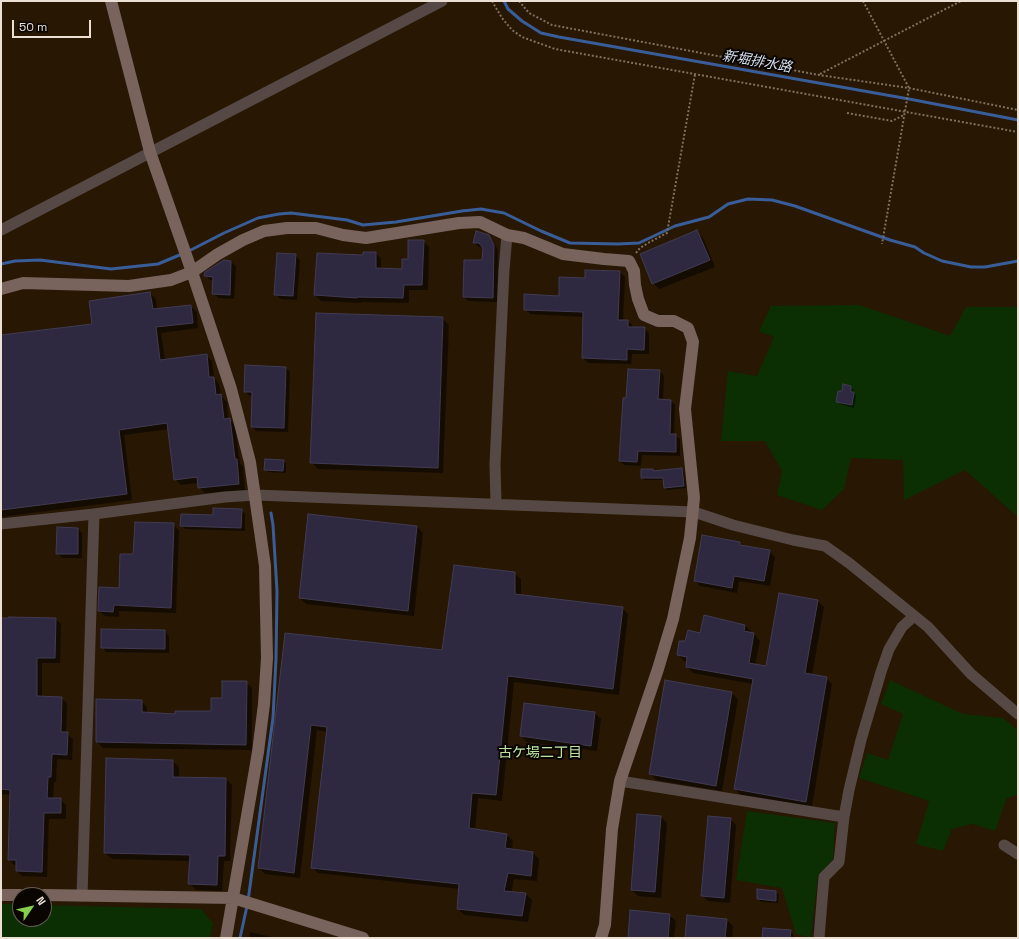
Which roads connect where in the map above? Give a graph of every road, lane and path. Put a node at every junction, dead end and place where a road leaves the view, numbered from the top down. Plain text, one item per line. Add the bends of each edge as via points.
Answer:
1 (111, 1) edge
2 (442, 1) edge
3 (492, 1) edge
4 (519, 1) edge
5 (863, 1) edge
6 (961, 1) edge
7 (884, 41) junction
8 (695, 74) junction
9 (820, 75) junction
10 (909, 88) junction
11 (1018, 110) edge
12 (847, 113) dead end
13 (905, 113) junction
14 (1018, 132) edge
15 (150, 152) junction
16 (1, 230) edge
17 (507, 235) junction
18 (882, 244) dead end
19 (629, 261) junction
20 (192, 272) junction
21 (1, 289) edge
22 (256, 495) junction
23 (496, 504) junction
24 (694, 512) junction
25 (94, 514) junction
26 (1, 524) edge
27 (913, 617) junction
28 (1018, 714) edge
29 (620, 781) junction
30 (844, 817) junction
31 (1004, 845) dead end
32 (1018, 854) edge
33 (1, 895) edge
34 (12, 895) edge
35 (52, 895) edge
36 (82, 896) junction
37 (233, 898) junction
38 (226, 938) edge
39 (363, 938) edge
40 (601, 938) edge
41 (819, 938) edge

1 - 15 street
2 - 15 street
3 - 8 path via 512,30 522,37 555,49
4 - 9 path via 529,13 552,25
5 - 7 path
6 - 7 path
7 - 9 path
7 - 10 path
8 - 13 path
8 - 19 path via 667,233 640,248
9 - 10 path
10 - 11 path
10 - 13 path
12 - 13 path via 892,121
13 - 14 path
13 - 18 path
15 - 16 street
15 - 20 street
17 - 19 street via 524,238 563,254
17 - 20 street via 480,222 458,223 366,238 316,228 279,229 264,231 243,240
17 - 23 street via 495,464
19 - 24 street via 634,271 636,292 644,315 658,321 674,321 688,328 693,342 685,409
20 - 21 street via 170,280 129,286 23,283
20 - 22 street via 231,389
22 - 23 street
22 - 25 street
22 - 37 street via 265,566 267,658 258,752
23 - 24 street
24 - 27 street via 733,525 825,546
24 - 29 street via 673,620
25 - 26 street
25 - 36 street
27 - 28 street via 928,627 971,674
27 - 30 street via 902,627 889,649 861,740
29 - 30 street
29 - 40 street via 612,829 605,925
30 - 41 street via 839,862 824,877
31 - 32 street
33 - 34 street
35 - 36 street
36 - 37 street
37 - 38 street
37 - 39 street

